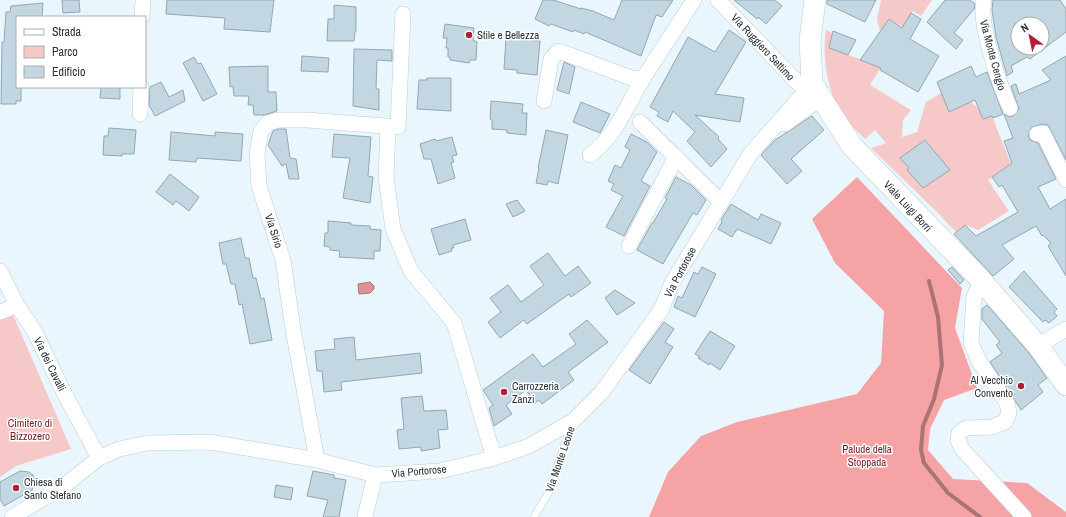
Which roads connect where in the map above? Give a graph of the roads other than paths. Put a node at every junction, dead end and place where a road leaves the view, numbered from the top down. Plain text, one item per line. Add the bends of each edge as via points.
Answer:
1 (143, 0) edge
2 (694, 0) edge
3 (718, 0) edge
4 (815, 0) edge
5 (984, 0) edge
6 (403, 14) dead end
7 (142, 16) edge
8 (644, 77) junction
9 (141, 88) edge
10 (815, 88) junction
11 (544, 101) dead end
12 (1010, 108) dead end
13 (140, 114) dead end
14 (640, 122) dead end
15 (388, 127) junction
16 (1037, 134) dead end
17 (590, 155) dead end
18 (676, 157) junction
19 (1066, 180) edge
20 (720, 201) junction
21 (629, 246) dead end
22 (0, 270) edge
23 (981, 280) junction
24 (17, 305) junction
25 (0, 312) edge
26 (1066, 329) edge
27 (1038, 346) junction
28 (1066, 385) edge
29 (573, 421) junction
30 (99, 458) junction
31 (494, 458) junction
32 (316, 460) junction
33 (375, 475) junction
34 (13, 517) edge
35 (366, 517) edge
36 (534, 517) edge
37 (1024, 517) edge

1 - 7 street
2 - 8 street
3 - 10 street, Via Ruggiero Settimo via 798,83
4 - 10 main road via 810,40
5 - 12 street, Via Monte Cengio via 982,16 1002,91
6 - 15 street via 398,127
8 - 11 street via 634,79 559,50 551,58
8 - 17 street via 601,148
9 - 13 street
10 - 20 street, Via Portorose via 751,153
10 - 23 main road, Viale Luigi Borri via 852,146
14 - 18 street
15 - 31 street via 386,177 393,229 411,271 454,323
15 - 32 street, Via Sirio via 278,120 268,123 261,132 257,153 259,186 283,260
16 - 19 street via 1043,133
18 - 20 street
18 - 21 street
20 - 29 street, Via Portorose via 672,283 661,310 602,392
22 - 24 street, Via dei Cavalli
23 - 27 main road, Viale Luigi Borri
23 - 37 street via 974,298 971,343 979,361 1007,403 1009,413 1005,422 992,427 966,428 959,433 958,440 962,449
24 - 25 street
24 - 30 street, Via dei Cavalli via 35,332
26 - 27 street
27 - 28 main road, Viale Luigi Borri
29 - 31 street, Via Portorose via 529,446
29 - 36 lane, Via Monte Leone via 548,492
30 - 32 street, Via Portorose via 119,448 148,443 210,442
30 - 34 street, Via Portorose via 64,486
31 - 33 street, Via Portorose via 440,471
32 - 33 street, Via Portorose
33 - 35 street

